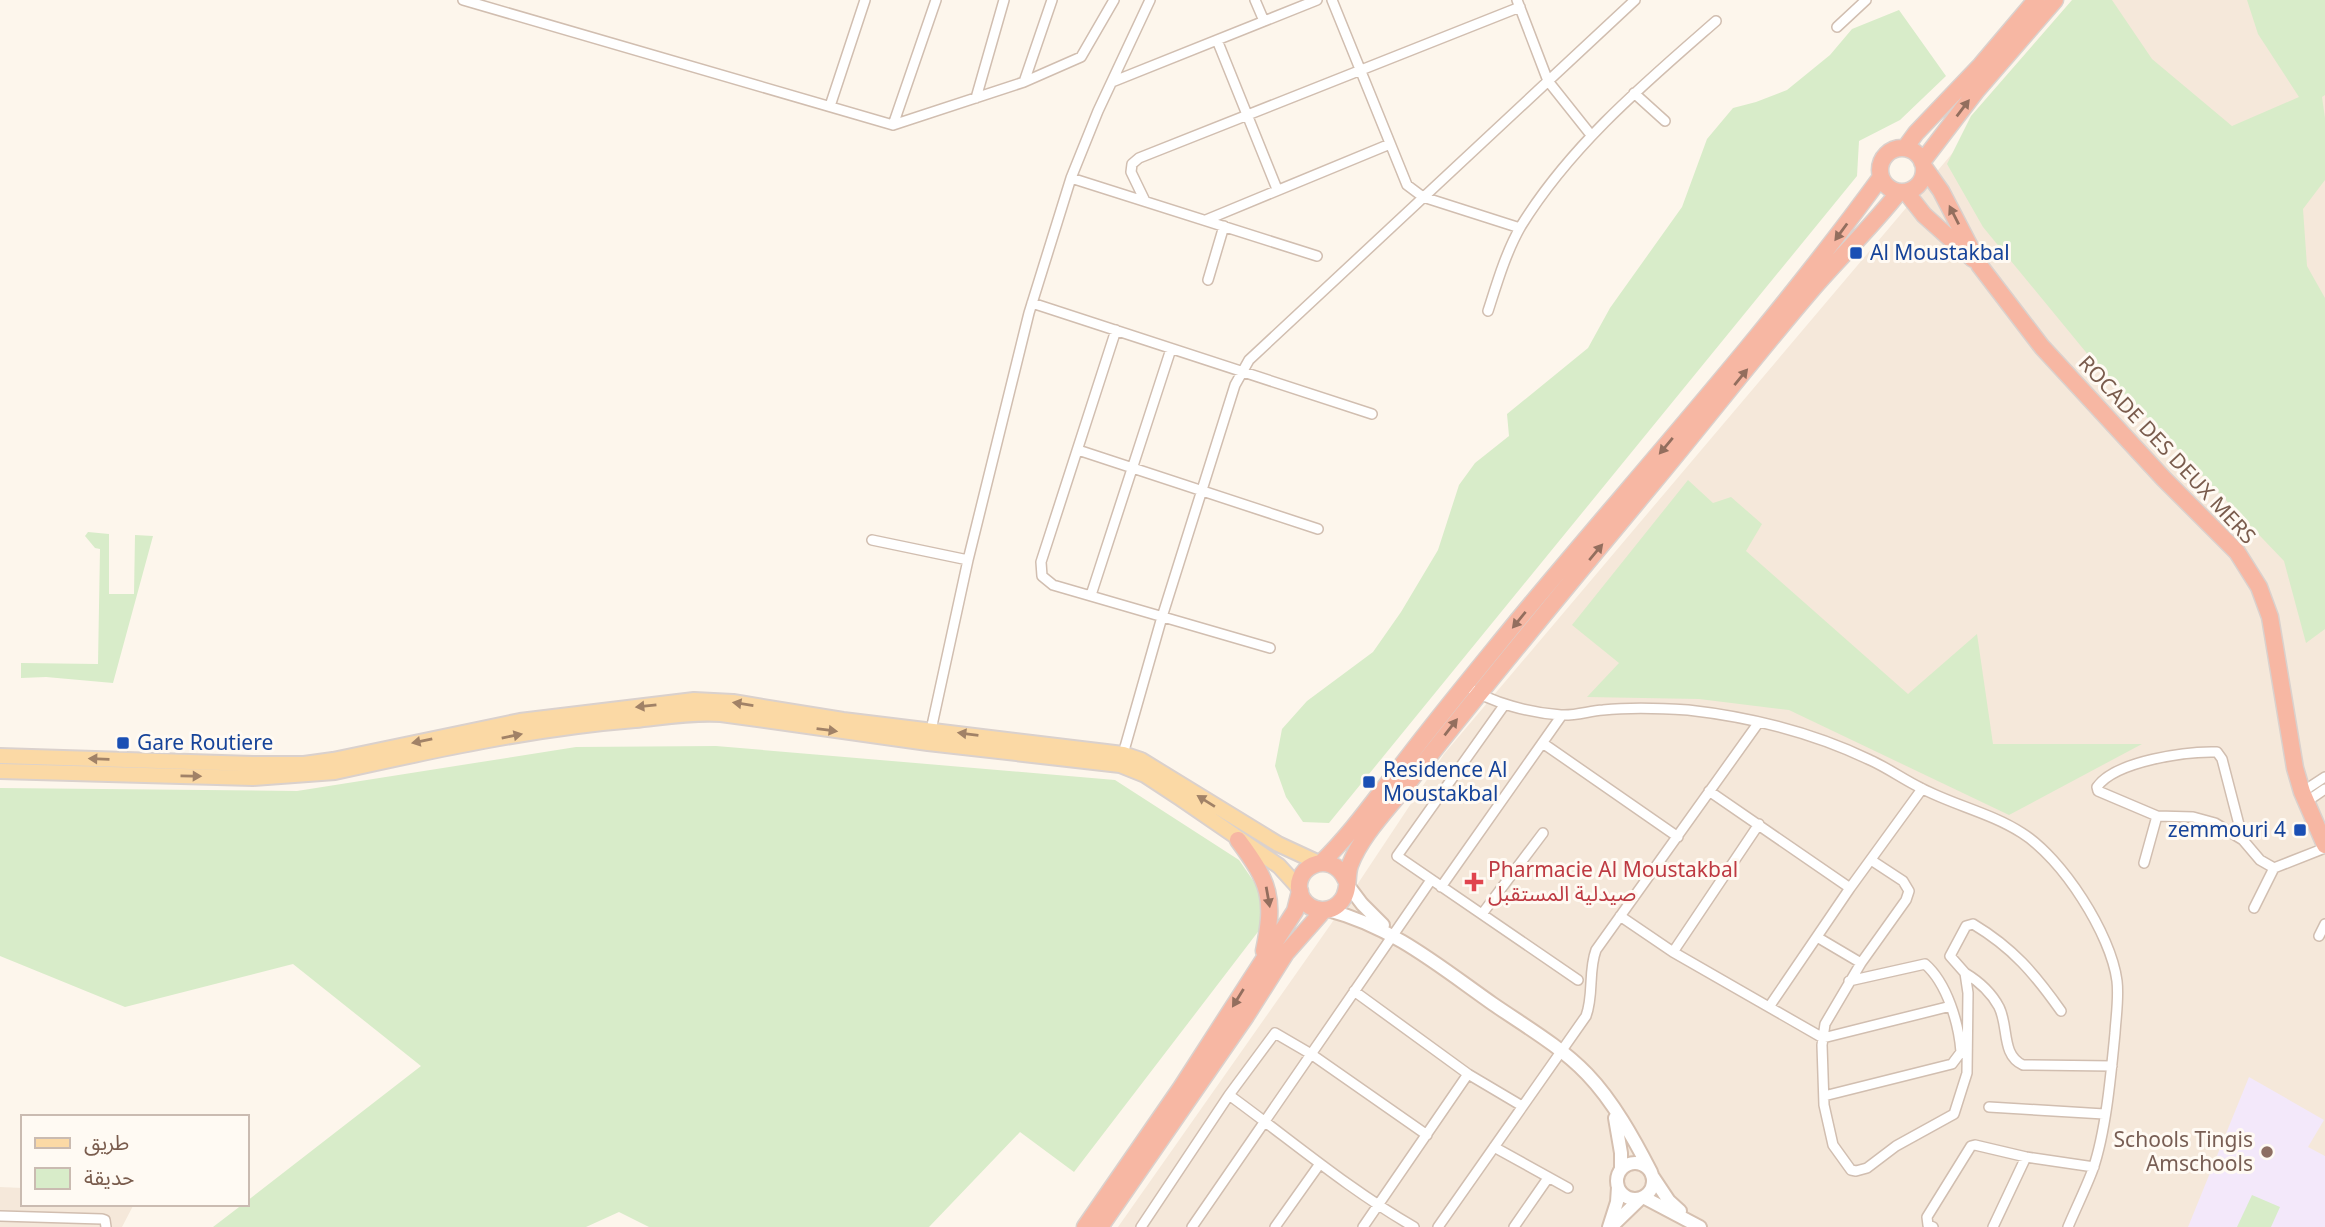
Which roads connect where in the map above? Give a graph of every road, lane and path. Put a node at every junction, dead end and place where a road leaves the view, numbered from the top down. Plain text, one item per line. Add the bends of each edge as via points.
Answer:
1 (463, 0) edge
2 (865, 0) edge
3 (936, 0) edge
4 (1004, 0) edge
5 (1052, 0) edge
6 (1114, 0) edge
7 (1255, 0) edge
8 (1317, 0) edge
9 (1332, 0) edge
10 (1635, 0) edge
11 (1866, 0) edge
12 (2036, 0) edge
13 (2055, 0) edge
14 (1145, 1) edge
15 (1518, 3) edge
16 (1264, 21) junction
17 (1716, 21) dead end
18 (1837, 27) dead end
19 (1217, 40) junction
20 (1360, 70) junction
21 (1548, 81) junction
22 (1024, 82) junction
23 (1112, 82) junction
24 (1634, 93) junction
25 (976, 98) junction
26 (830, 106) junction
27 (1247, 115) junction
28 (1665, 121) dead end
29 (893, 125) junction
30 (1591, 135) junction
31 (1390, 144) junction
32 (1905, 148) junction
33 (1923, 165) junction
34 (1881, 177) junction
35 (1071, 178) junction
36 (1277, 190) junction
37 (1903, 192) junction
38 (1423, 197) junction
39 (1144, 201) junction
40 (1206, 220) junction
41 (1224, 226) junction
42 (1520, 228) junction
43 (1318, 256) dead end
44 (1980, 265) junction
45 (1208, 280) dead end
46 (1032, 303) junction
47 (1488, 311) dead end
48 (1116, 330) junction
49 (1171, 349) junction
50 (1241, 372) junction
51 (1372, 414) dead end
52 (1078, 450) junction
53 (1133, 468) junction
54 (1201, 491) junction
55 (1318, 529) dead end
56 (872, 540) dead end
57 (968, 560) junction
58 (1091, 595) junction
59 (1163, 617) junction
60 (1270, 648) dead end
61 (1472, 690) junction
62 (1505, 704) junction
63 (1562, 715) junction
64 (1759, 722) junction
65 (931, 730) junction
66 (1544, 744) junction
67 (1123, 754) junction
68 (0, 756) edge
69 (0, 771) edge
70 (2325, 777) edge
71 (1922, 789) junction
72 (2325, 789) edge
73 (1709, 791) junction
74 (2304, 797) junction
75 (2157, 816) junction
76 (1759, 824) junction
77 (1543, 833) dead end
78 (1678, 837) junction
79 (2243, 839) junction
80 (1238, 841) junction
81 (2325, 846) edge
82 (1871, 860) junction
83 (1320, 863) junction
84 (2144, 863) dead end
85 (2274, 868) junction
86 (1431, 880) junction
87 (1346, 882) junction
88 (1441, 887) junction
89 (1850, 888) junction
90 (1300, 889) junction
91 (2254, 908) dead end
92 (1326, 910) junction
93 (1482, 915) junction
94 (1620, 916) junction
95 (2325, 924) edge
96 (1393, 934) junction
97 (2319, 936) dead end
98 (1817, 937) junction
99 (1673, 952) junction
100 (1262, 960) junction
101 (1861, 963) junction
102 (1965, 973) junction
103 (1578, 980) dead end
104 (1849, 981) junction
105 (1354, 991) junction
106 (1951, 1006) junction
107 (1769, 1007) junction
108 (2060, 1011) dead end
109 (1823, 1038) junction
110 (1560, 1050) junction
111 (1311, 1054) junction
112 (2112, 1066) junction
113 (1468, 1074) junction
114 (1229, 1095) junction
115 (1824, 1096) junction
116 (1522, 1106) junction
117 (1989, 1107) dead end
118 (1613, 1110) junction
119 (2105, 1114) junction
120 (1265, 1121) junction
121 (1427, 1135) junction
122 (1494, 1147) junction
123 (2026, 1157) junction
124 (1319, 1165) junction
125 (2094, 1167) junction
126 (1620, 1170) junction
127 (1652, 1175) junction
128 (1548, 1178) junction
129 (1618, 1187) junction
130 (1568, 1188) dead end
131 (1642, 1198) junction
132 (1378, 1206) junction
133 (0, 1216) edge
134 (1687, 1219) junction
135 (71, 1222) edge
136 (106, 1227) edge
137 (1085, 1227) edge
138 (1100, 1227) edge
139 (1141, 1227) edge
140 (1192, 1227) edge
141 (1275, 1227) edge
142 (1363, 1227) edge
143 (1414, 1227) edge
144 (1438, 1227) edge
145 (1514, 1227) edge
146 (1610, 1227) edge
147 (1700, 1227) edge
148 (1933, 1227) edge
149 (1993, 1227) edge
150 (2068, 1227) edge

1 - 26 street
2 - 26 street
3 - 29 street
4 - 25 street
5 - 22 street
6 - 22 street via 1081,57
7 - 16 street
8 - 16 street
9 - 20 street
10 - 21 street
11 - 18 street
12 - 32 highway
33 -> 13 highway via 1977,90
14 - 23 street
15 - 20 street
15 - 21 street
16 - 19 street
17 - 24 street
19 - 23 street
19 - 27 street
20 - 27 street
20 - 31 street
21 - 30 street
21 - 38 street
22 - 25 street
23 - 35 street
24 - 28 street
24 - 30 street
25 - 29 street
26 - 29 street
27 - 36 street
27 - 39 street via 1135,160 1131,172
30 - 42 street
31 - 36 street
31 - 38 street via 1407,185
32 - 33 highway
32 - 34 highway via 1892,150 1883,159
33 - 37 highway via 1920,183
44 -> 33 highway, ROCADE DES DEUX MERS
34 - 37 highway via 1886,185
34 -> 61 highway via 1825,253 1518,621
35 - 39 street
35 - 46 street
36 - 40 street
37 - 44 highway, ROCADE DES DEUX MERS
61 -> 37 highway via 1814,287
38 - 42 street
38 - 50 street via 1257,351
39 - 40 street
40 - 41 street
41 - 43 street
41 - 45 street
42 - 47 street
44 - 74 highway, ROCADE DES DEUX MERS via 2042,347 2246,565 2270,617
46 - 48 street
46 - 57 street
48 - 49 street
48 - 52 street
49 - 50 street
49 - 53 street
50 - 51 street
50 - 54 street
52 - 53 street
52 - 58 street via 1040,569 1046,582
53 - 54 street
53 - 58 street
54 - 55 street
54 - 59 street
56 - 57 street
57 - 65 street
58 - 59 street
59 - 60 street
59 - 67 street
61 - 62 street
61 - 83 highway via 1428,732 1351,832
87 -> 61 highway via 1350,863 1364,839
62 - 63 street
62 - 86 street via 1397,856
63 - 64 street via 1604,709 1667,709
63 - 66 street
64 - 71 street via 1849,751
64 - 73 street
67 -> 65 main road
65 -> 68 main road via 733,702 694,701 520,721 304,764
66 - 78 street
66 - 88 street
83 -> 67 main road via 1278,844 1141,760
69 -> 80 main road via 307,776 583,725 721,714 1120,765 1144,775
70 - 74 street
71 - 82 street
71 - 112 street via 2024,833 2051,857 2090,908 2117,979
72 - 74 street
73 - 76 street
73 - 78 street
74 - 81 highway, ROCADE DES DEUX MERS
75 - 79 street via 2206,820
75 - 79 street via 2098,791 2098,783 2144,762 2217,752
75 - 84 street
76 - 89 street
76 - 99 street
77 - 93 street
78 - 94 street
79 - 85 street via 2260,860
80 - 90 main road via 1279,866
80 -> 100 highway via 1268,888 1270,922
81 - 85 street
82 - 89 street
82 - 101 street via 1903,881 1909,891
83 - 87 highway via 1338,868
83 - 90 highway via 1304,873
85 - 91 street
86 - 88 street
86 - 96 street
87 - 92 highway via 1342,901
87 - 96 street
88 - 93 street
89 - 98 street
90 - 92 highway via 1312,908
90 - 100 highway via 1295,911
92 - 96 street
92 - 138 highway via 1286,953
93 - 103 street
94 - 99 street
94 - 110 street via 1592,961 1586,1016
95 - 97 street
96 - 105 street
96 - 110 street
98 - 101 street
98 - 107 street
99 - 107 street
100 -> 137 highway
101 - 104 street
102 - 108 street via 1950,955 1963,930 1973,924 2035,974
102 - 112 street via 1995,1001 2010,1055 2018,1063
102 - 115 street via 1967,1073 1954,1114 1856,1171 1831,1140
104 - 106 street via 1925,964
104 - 109 street via 1829,1015
105 - 111 street
105 - 113 street
106 - 109 street
106 - 115 street via 1961,1052 1952,1064
107 - 109 street
109 - 115 street
110 - 116 street
110 - 118 street via 1589,1076
111 - 114 street via 1278,1033 1272,1035
111 - 120 street
111 - 121 street
112 - 119 street
113 - 116 street
113 - 121 street
114 - 120 street
114 - 139 street
116 - 122 street
117 - 119 street
118 - 126 street
118 - 127 street
119 - 125 street
120 - 124 street
120 - 140 street
121 - 132 street
122 - 128 street
122 - 144 street
123 - 125 street
123 - 148 street via 1971,1146 1927,1217
123 - 149 street
124 - 132 street
124 - 141 street
125 - 150 street
126 - 127 street via 1637,1162
126 - 129 street
127 - 131 street via 1652,1189
127 - 134 street
128 - 130 street
128 - 145 street
129 - 131 street via 1629,1198
129 - 146 street
131 - 134 street
131 - 146 street
132 - 142 street
132 - 143 street
133 - 135 street
134 - 147 street
135 - 136 street via 102,1219

